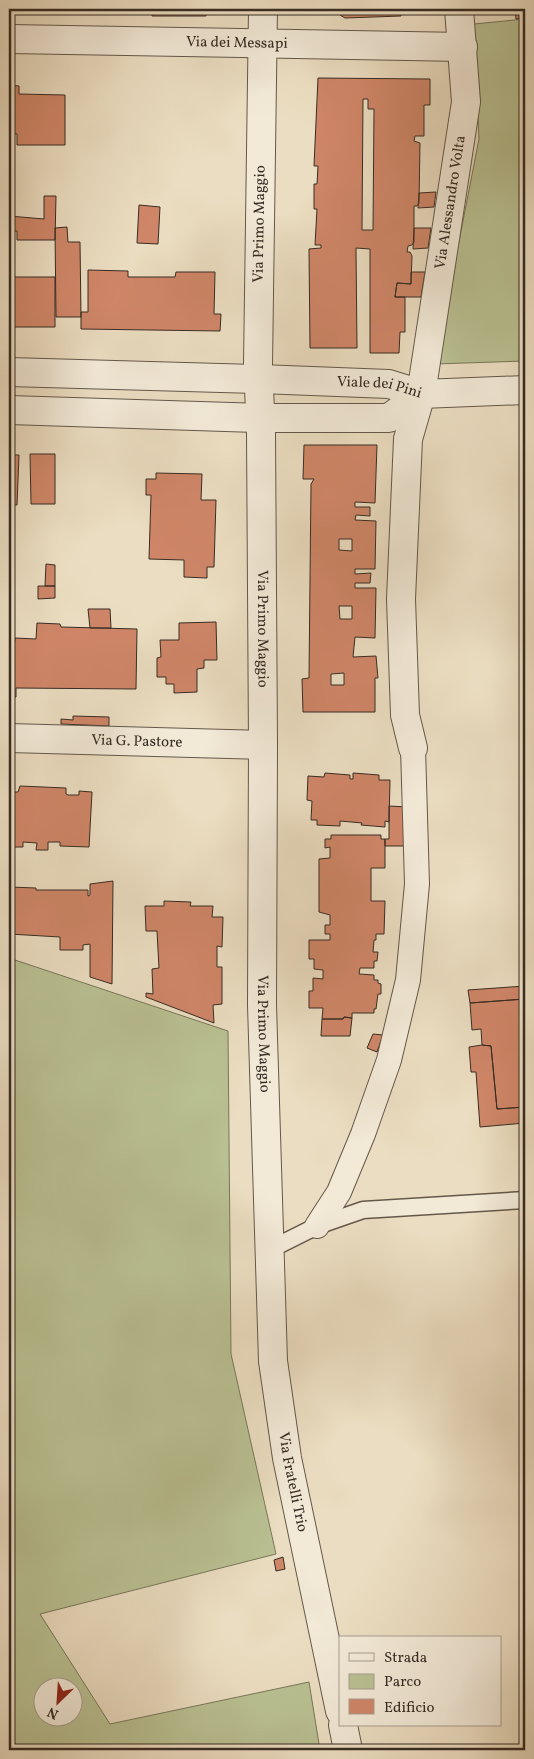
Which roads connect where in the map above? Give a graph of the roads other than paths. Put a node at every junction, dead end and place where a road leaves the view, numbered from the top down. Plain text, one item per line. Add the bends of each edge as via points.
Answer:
1 (263, 9) edge
2 (459, 9) edge
3 (9, 39) edge
4 (263, 44) junction
5 (463, 47) junction
6 (9, 372) edge
7 (260, 379) junction
8 (525, 390) edge
9 (421, 394) junction
10 (9, 410) edge
11 (260, 418) junction
12 (9, 738) edge
13 (263, 745) junction
14 (414, 748) joint
15 (525, 1200) edge
16 (317, 1226) junction
17 (269, 1250) junction
18 (339, 1706) edge
19 (343, 1726) edge
20 (348, 1750) edge

1 - 4 street, Via Primo Maggio
2 - 5 street, Via Alessandro Volta
3 - 4 street, Via dei Messapi
4 - 5 street, Via dei Messapi
4 - 7 street, Via Primo Maggio
5 - 9 street, Via Alessandro Volta via 466,102
6 - 7 street, Viale dei Pini
7 - 9 street, Viale dei Pini via 389,384
7 - 11 street, Via Primo Maggio
8 - 9 street
9 - 11 street, Viale dei Pini via 389,418
9 - 14 street, Via Alessandro Volta via 408,439 401,599 405,714
10 - 11 street, Viale dei Pini
11 - 13 street, Via Primo Maggio
12 - 13 street, Via G. Pastore
13 - 17 street, Via Primo Maggio via 262,1005
14 - 16 street via 417,884 408,980 390,1060 363,1134 339,1192
15 - 16 lane via 364,1210
16 - 17 lane
17 - 18 street, Via Fratelli Trio via 273,1361 284,1439
19 - 20 street

